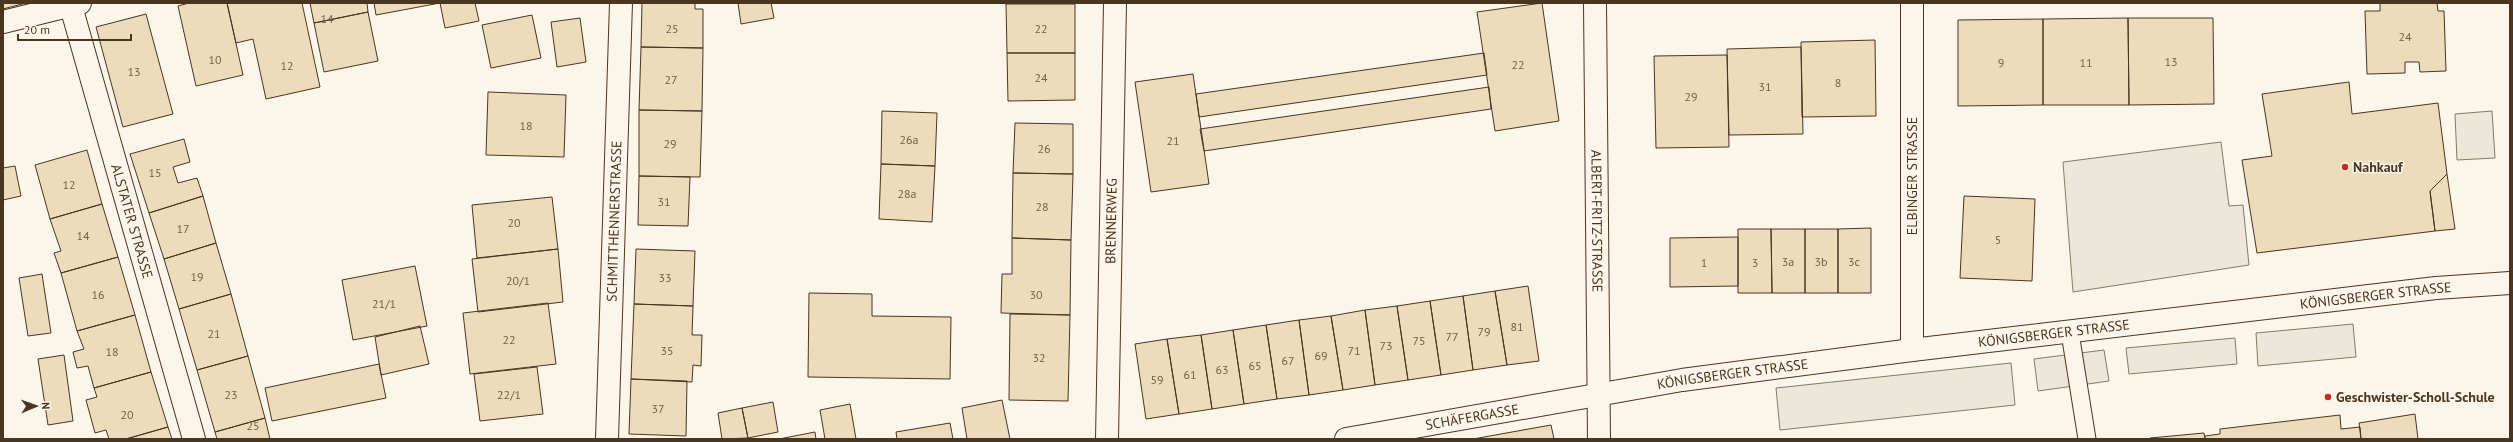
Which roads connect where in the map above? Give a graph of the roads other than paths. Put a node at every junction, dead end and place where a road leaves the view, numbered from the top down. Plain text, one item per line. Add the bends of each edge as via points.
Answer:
1 (621, 3) edge
2 (1115, 3) edge
3 (1595, 3) edge
4 (1912, 3) edge
5 (73, 4) edge
6 (3, 22) edge
7 (2510, 283) edge
8 (2070, 333) junction
9 (1912, 350) junction
10 (1599, 396) junction
11 (194, 439) edge
12 (607, 439) edge
13 (1107, 439) edge
14 (1346, 439) edge
15 (1599, 439) edge
16 (2087, 439) edge

1 - 12 street, SCHMITTHENNERSTRASSE
2 - 13 street, BRENNERWEG
3 - 10 street, ALBERT-FRITZ-STRASSE
4 - 9 street, ELBINGER STRASSE
5 - 6 street
5 - 11 street, ALSTATER STRASSE
7 - 8 street, KÖNIGSBERGER STRASSE via 2436,288
8 - 9 street, KÖNIGSBERGER STRASSE
8 - 16 lane
9 - 10 street, KÖNIGSBERGER STRASSE via 1682,380
10 - 14 street, SCHÄFERGASSE
10 - 15 street, ALBERT-FRITZ-STRASSE

